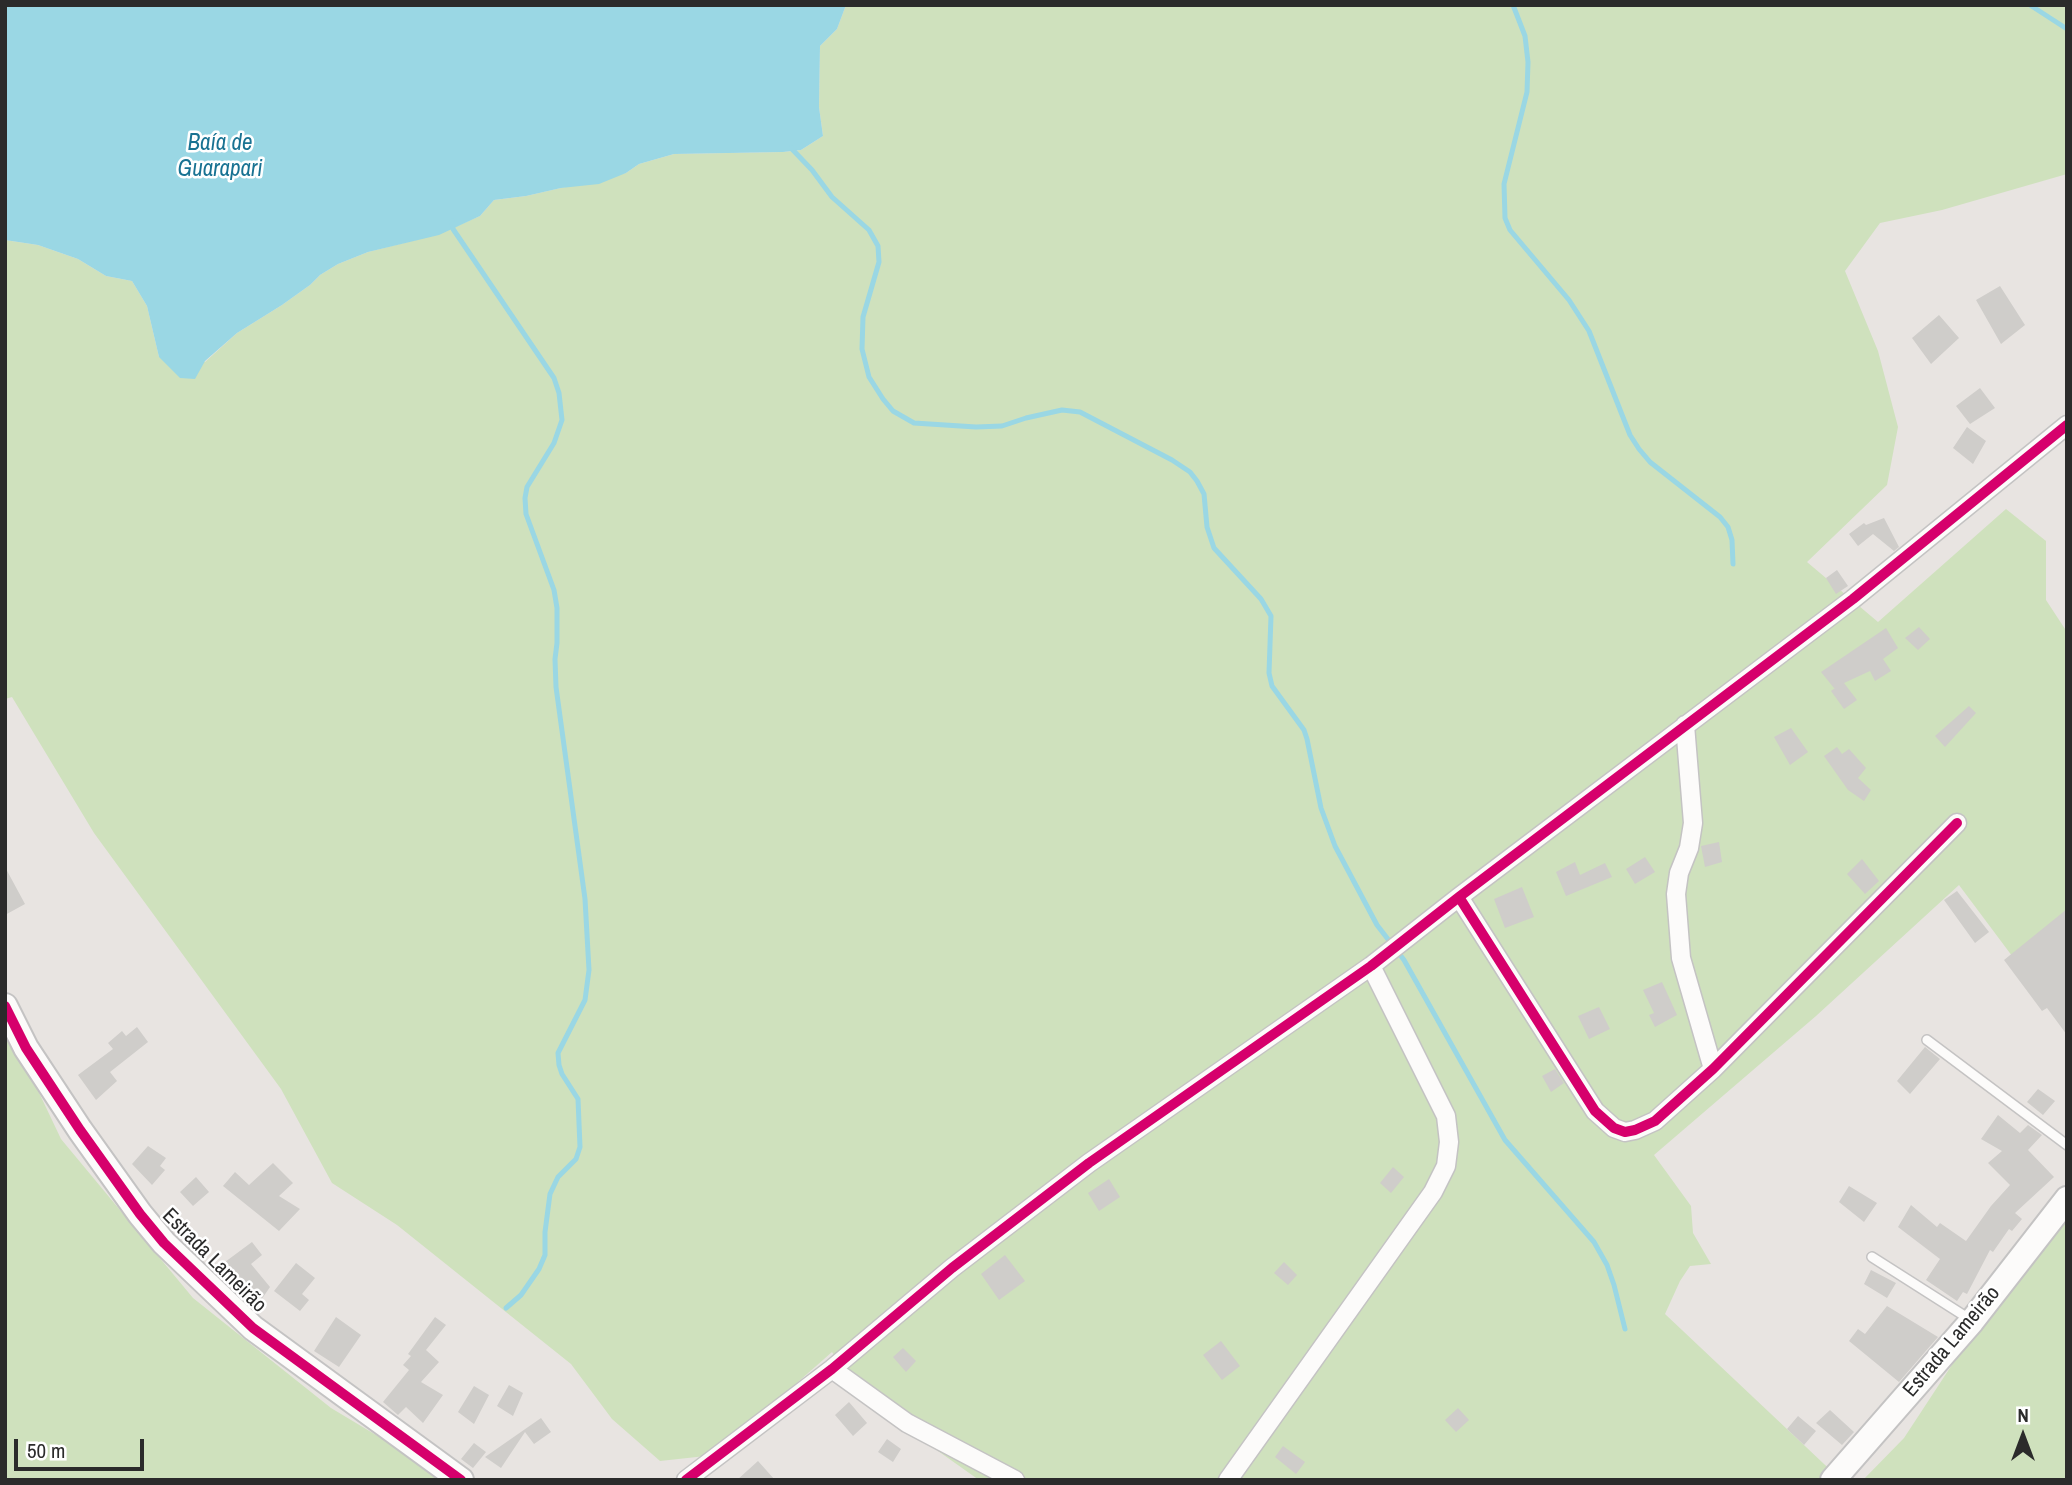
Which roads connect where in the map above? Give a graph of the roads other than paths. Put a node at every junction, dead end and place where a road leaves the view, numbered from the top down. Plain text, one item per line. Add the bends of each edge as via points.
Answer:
1 (2067, 425) edge
2 (1685, 725) junction
3 (1957, 822) dead end
4 (1459, 897) junction
5 (1371, 966) junction
6 (5, 1006) edge
7 (1927, 1040) dead end
8 (1713, 1069) junction
9 (2067, 1144) edge
10 (2067, 1199) edge
11 (1872, 1256) dead end
12 (1972, 1321) junction
13 (832, 1369) junction
14 (461, 1480) edge
15 (686, 1480) edge
16 (1015, 1480) edge
17 (1228, 1480) edge
18 (1833, 1480) edge

1 - 2 street via 1853,599
2 - 4 street
2 - 8 street via 1693,822 1676,894 1681,958
3 - 8 street
4 - 5 street
4 - 8 street via 1595,1111 1614,1128 1625,1132 1655,1121
5 - 13 street via 1089,1163 952,1268
5 - 17 street via 1447,1116 1450,1142 1446,1166 1433,1192
6 - 14 street, Estrada Lameirão via 67,1110 164,1243 253,1328
7 - 9 lane
10 - 12 street, Estrada Lameirão
11 - 12 lane
12 - 18 street, Estrada Lameirão
13 - 15 street
13 - 16 street via 907,1423

